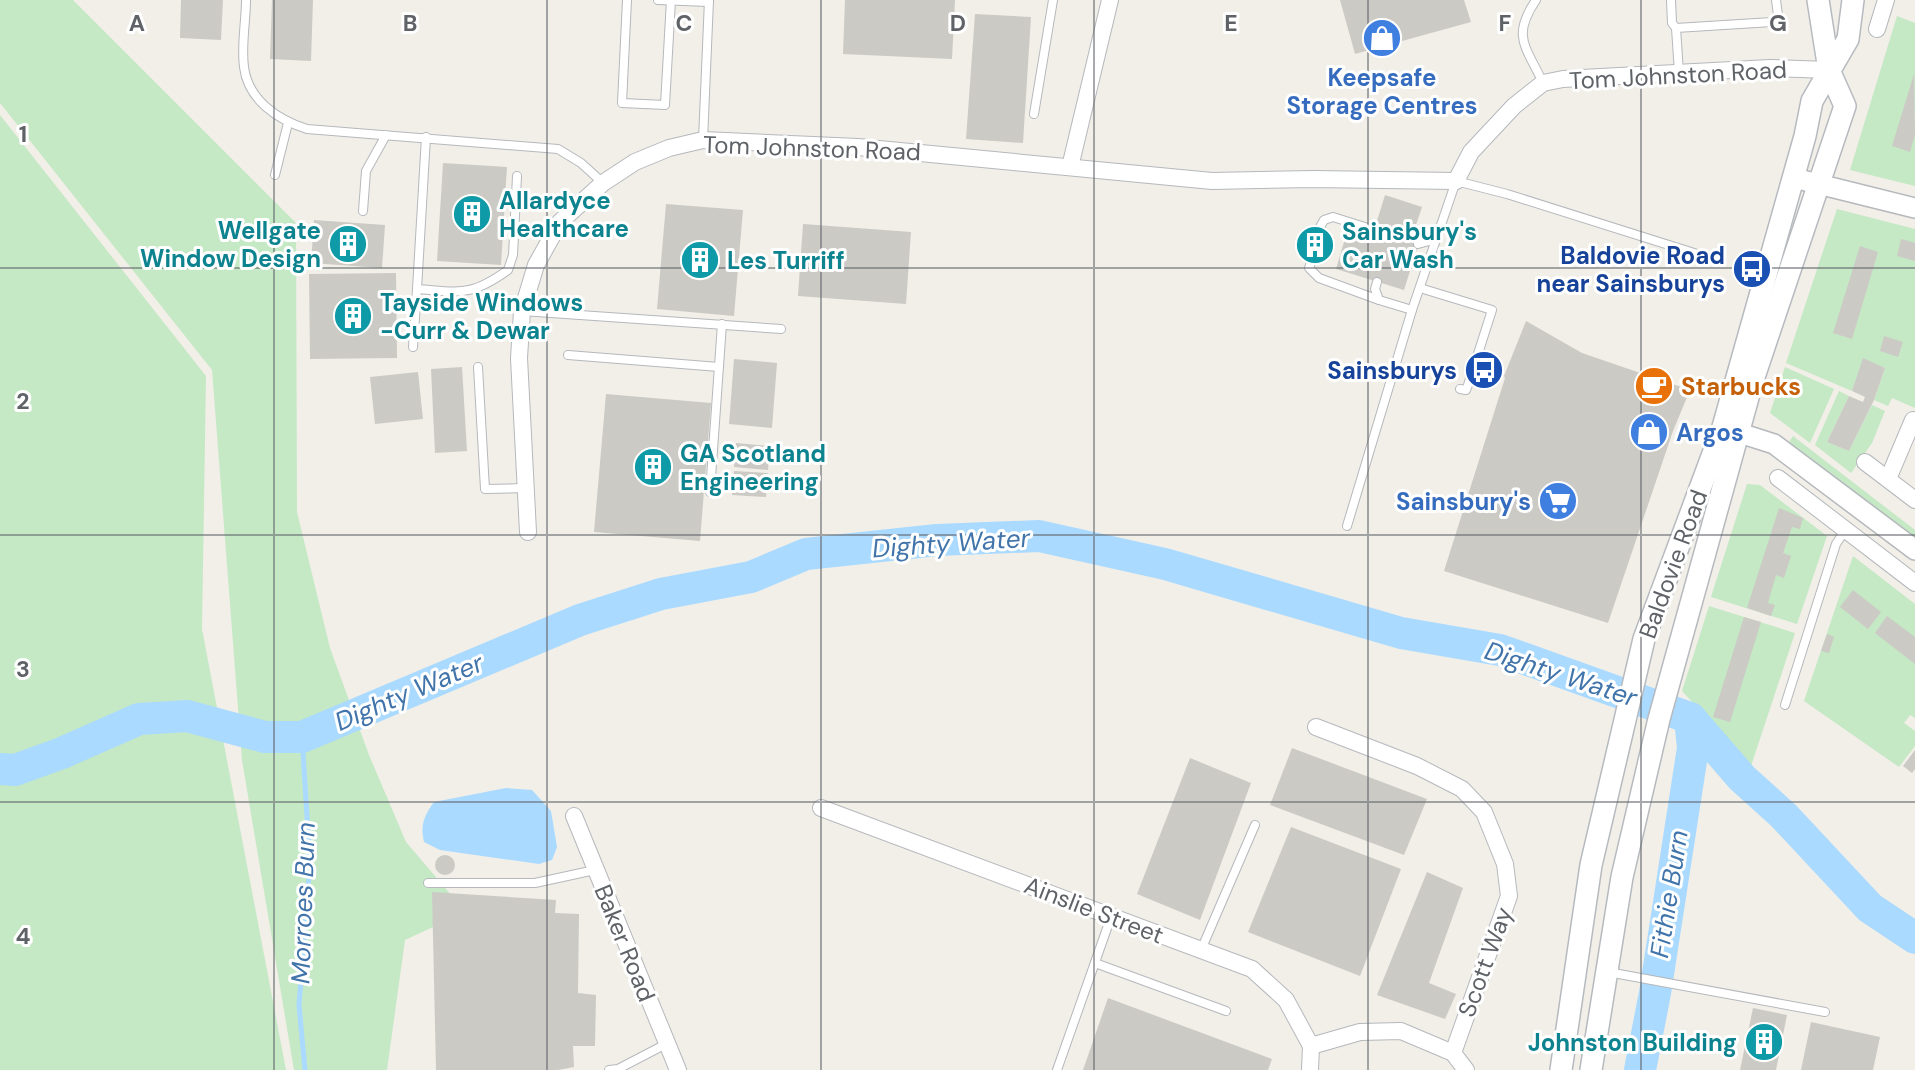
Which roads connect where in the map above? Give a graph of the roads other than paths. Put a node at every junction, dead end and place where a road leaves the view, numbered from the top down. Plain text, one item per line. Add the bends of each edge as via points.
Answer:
1 (246, 0) edge
2 (627, 0) edge
3 (658, 0) edge
4 (671, 0) edge
5 (1054, 0) edge
6 (1110, 0) edge
7 (1535, 0) edge
8 (1671, 0) edge
9 (1776, 0) edge
10 (1818, 0) edge
11 (1853, 0) edge
12 (1886, 0) edge
13 (709, 1) edge
14 (1676, 28) junction
15 (1877, 29) dead end
16 (1829, 70) junction
17 (1679, 75) junction
18 (1543, 83) junction
19 (1034, 114) dead end
20 (288, 123) junction
21 (386, 135) junction
22 (426, 137) junction
23 (703, 141) junction
24 (1070, 167) junction
25 (275, 175) dead end
26 (517, 176) dead end
27 (1794, 178) junction
28 (1456, 181) junction
29 (603, 183) junction
30 (1819, 184) junction
31 (1915, 208) edge
32 (363, 211) dead end
33 (1368, 228) dead end
34 (1319, 229) dead end
35 (1437, 239) junction
36 (1418, 244) dead end
37 (1710, 258) dead end
38 (1311, 262) dead end
39 (1377, 282) dead end
40 (1420, 288) junction
41 (417, 289) junction
42 (1379, 300) junction
43 (1412, 310) junction
44 (522, 311) junction
45 (722, 324) junction
46 (781, 329) dead end
47 (413, 347) dead end
48 (568, 355) dead end
49 (719, 367) junction
50 (478, 368) dead end
51 (1460, 389) dead end
52 (1913, 420) edge
53 (1730, 430) junction
54 (1865, 462) dead end
55 (1778, 478) dead end
56 (1888, 479) junction
57 (526, 488) junction
58 (710, 492) dead end
59 (1915, 500) edge
60 (1861, 508) junction
61 (1347, 526) dead end
62 (1846, 529) junction
63 (528, 532) dead end
64 (1915, 550) edge
65 (1915, 583) edge
66 (1785, 705) dead end
67 (1316, 727) dead end
68 (821, 808) dead end
69 (574, 816) dead end
70 (1255, 825) dead end
71 (595, 870) junction
72 (428, 883) dead end
73 (1111, 917) junction
74 (1201, 950) junction
75 (1095, 963) junction
76 (1606, 972) junction
77 (1226, 1011) dead end
78 (1825, 1012) dead end
79 (666, 1044) junction
80 (1311, 1046) junction
81 (1452, 1053) junction
82 (609, 1070) edge
83 (678, 1070) edge
84 (1057, 1070) edge
85 (1310, 1070) edge
86 (1466, 1070) edge
87 (1561, 1070) edge
88 (1591, 1070) edge

1 - 20 lane via 244,68 251,88 267,109
2 - 4 lane via 622,103 665,106
3 - 4 lane
4 - 13 lane
5 - 19 lane
6 - 24 street
7 - 18 lane via 1521,34
8 - 14 lane
9 - 14 lane via 1779,15 1772,22
10 - 16 main road, Baldovie Road
11 - 16 main road, Baldovie Road via 1848,39
12 - 15 street
13 - 23 lane
14 - 17 lane
16 - 17 street, Tom Johnston Road via 1770,68
16 - 27 main road, Baldovie Road via 1812,101
16 - 30 main road, Baldovie Road via 1845,106
17 - 18 street, Tom Johnston Road
18 - 28 street, Tom Johnston Road via 1471,152
20 - 21 lane via 307,129
20 - 25 lane
21 - 22 lane
21 - 32 lane via 366,171
22 - 29 lane via 558,149
22 - 41 lane
23 - 24 street, Tom Johnston Road via 858,147
23 - 29 street, Tom Johnston Road via 635,162
24 - 28 street, Tom Johnston Road via 1212,181
26 - 41 lane via 513,255 508,270 465,293
27 - 30 street
27 - 53 main road, Baldovie Road
28 - 35 lane
28 - 37 lane
29 - 44 street, Tom Johnston Road via 560,222 536,265
30 - 31 street
30 - 53 main road, Baldovie Road via 1752,383
33 - 34 lane via 1333,217 1324,220
35 - 36 lane
35 - 40 lane
38 - 42 lane via 1309,268 1318,278
39 - 42 lane
40 - 43 lane
40 - 51 lane via 1492,310 1466,390
41 - 47 lane
42 - 43 lane
43 - 61 lane
44 - 45 lane
44 - 57 street, Tom Johnston Road via 519,358
45 - 46 lane
45 - 49 lane
48 - 49 lane
49 - 58 lane
50 - 57 lane via 485,489
52 - 56 street
53 - 60 street via 1774,444
53 - 76 main road, Baldovie Road via 1622,877
53 - 87 main road, Baldovie Road via 1644,639 1591,865
54 - 56 street
55 - 62 street
56 - 59 street
57 - 63 street, Tom Johnston Road
60 - 62 street
60 - 64 street
62 - 65 street
62 - 66 lane via 1836,544
67 - 81 street, Scott Way via 1417,766 1462,789 1484,813 1505,864 1509,896
68 - 73 street, Ainslie Street
69 - 71 street, Baker Road
70 - 74 lane
71 - 72 lane via 535,883
71 - 79 street, Baker Road
73 - 74 street, Ainslie Street
73 - 75 lane
74 - 80 street, Ainslie Street via 1252,970 1286,1000
75 - 77 lane
75 - 84 lane
76 - 78 lane
76 - 88 main road, Baldovie Road
79 - 82 lane
79 - 83 street, Baker Road
80 - 81 street via 1360,1032 1401,1031
80 - 85 street
81 - 86 street

